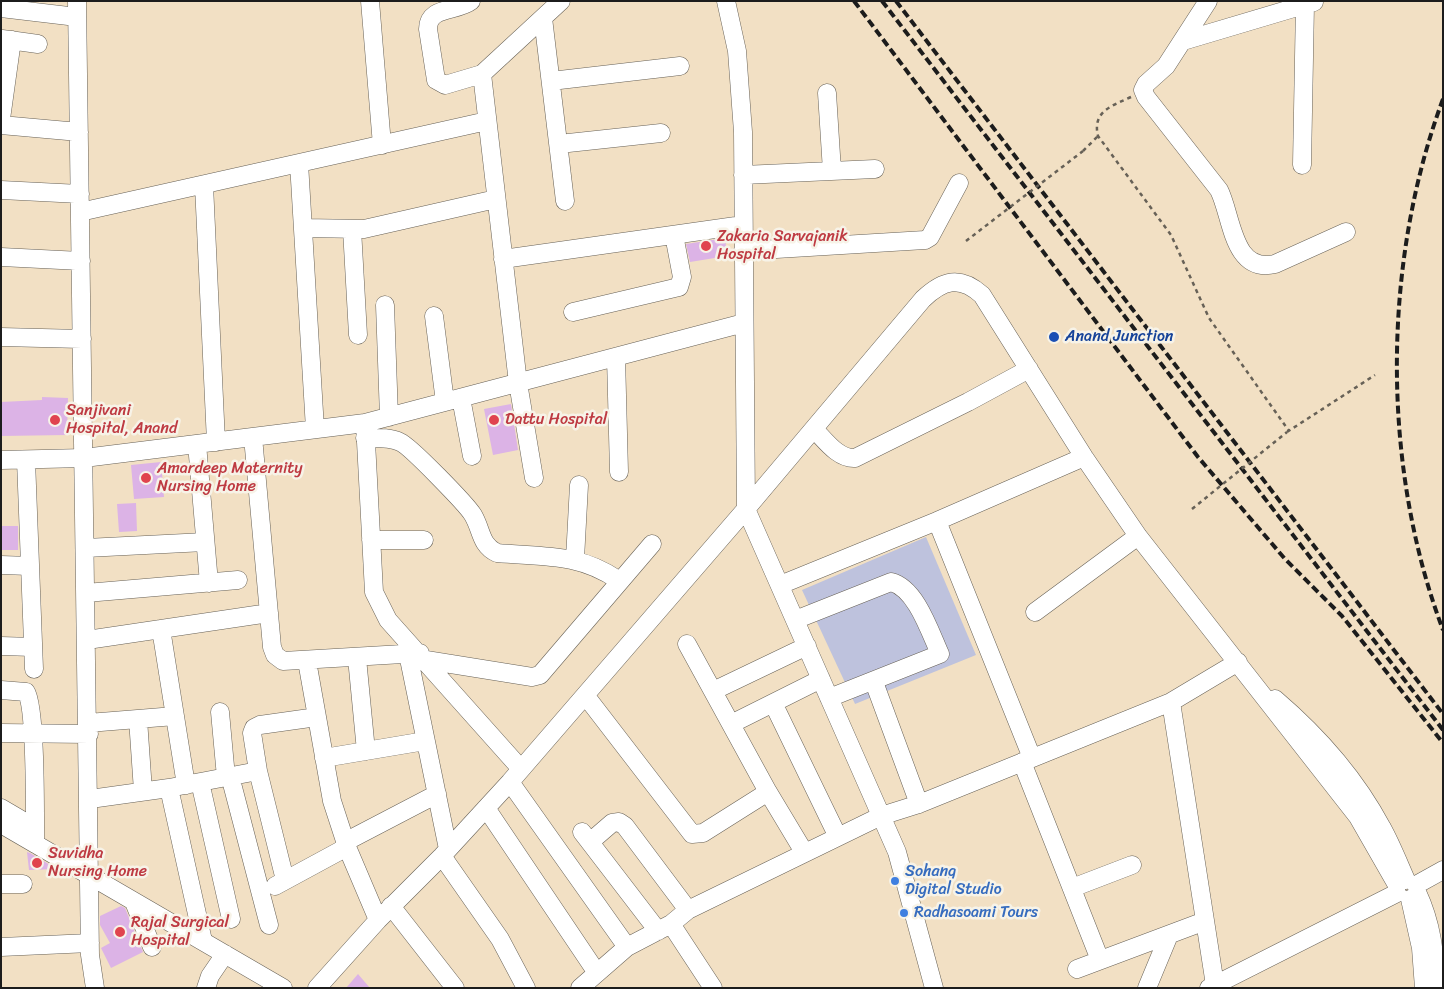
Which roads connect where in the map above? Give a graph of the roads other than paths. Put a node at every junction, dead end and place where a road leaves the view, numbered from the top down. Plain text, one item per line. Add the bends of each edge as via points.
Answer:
1 (370, 1) edge
2 (471, 1) edge
3 (561, 1) edge
4 (726, 1) edge
5 (1208, 1) edge
6 (1311, 3) edge
7 (1, 8) edge
8 (77, 9) edge
9 (543, 18) junction
10 (6, 40) edge
11 (1183, 41) junction
12 (38, 44) dead end
13 (680, 66) dead end
14 (482, 74) junction
15 (551, 81) junction
16 (827, 93) dead end
17 (1, 119) edge
18 (487, 121) junction
19 (1, 125) edge
20 (79, 132) junction
21 (661, 133) dead end
22 (559, 144) junction
23 (382, 145) junction
24 (299, 164) junction
25 (1302, 164) dead end
26 (875, 169) dead end
27 (832, 171) junction
28 (742, 174) junction
29 (959, 183) dead end
30 (204, 185) junction
31 (1, 190) edge
32 (80, 194) junction
33 (496, 199) junction
34 (565, 201) dead end
35 (80, 212) junction
36 (742, 225) junction
37 (303, 228) junction
38 (352, 229) junction
39 (1346, 232) dead end
40 (674, 235) junction
41 (743, 251) junction
42 (1, 257) edge
43 (504, 259) junction
44 (81, 261) junction
45 (385, 305) dead end
46 (573, 312) dead end
47 (434, 316) dead end
48 (744, 324) junction
49 (358, 335) dead end
50 (1, 337) edge
51 (82, 339) junction
52 (616, 357) junction
53 (1028, 369) junction
54 (518, 383) junction
55 (453, 400) junction
56 (389, 417) junction
57 (315, 429) junction
58 (814, 429) junction
59 (365, 430) junction
60 (253, 437) junction
61 (216, 442) junction
62 (196, 444) junction
63 (472, 456) dead end
64 (1084, 456) junction
65 (84, 458) junction
66 (1, 460) edge
67 (26, 460) junction
68 (619, 472) dead end
69 (534, 478) dead end
70 (580, 485) dead end
71 (746, 509) junction
72 (937, 521) junction
73 (1138, 536) junction
74 (371, 540) junction
75 (424, 540) dead end
76 (205, 542) junction
77 (652, 544) dead end
78 (86, 548) junction
79 (575, 559) junction
80 (1, 565) edge
81 (30, 566) junction
82 (238, 580) dead end
83 (618, 580) junction
84 (209, 583) junction
85 (780, 585) junction
86 (86, 593) junction
87 (1035, 612) dead end
88 (269, 613) junction
89 (795, 620) junction
90 (161, 629) junction
91 (87, 640) junction
92 (687, 644) dead end
93 (1, 646) edge
94 (807, 646) junction
95 (33, 647) junction
96 (418, 656) junction
97 (357, 658) junction
98 (308, 661) junction
99 (1238, 662) junction
100 (34, 669) dead end
101 (821, 679) junction
102 (874, 682) junction
103 (1, 690) edge
104 (713, 691) junction
105 (585, 695) junction
106 (829, 698) junction
107 (1171, 702) junction
108 (773, 703) junction
109 (220, 712) dead end
110 (175, 716) junction
111 (316, 717) junction
112 (138, 719) junction
113 (731, 724) junction
114 (88, 729) junction
115 (1, 733) edge
116 (33, 733) junction
117 (426, 741) junction
118 (366, 751) junction
119 (324, 758) junction
120 (1027, 760) junction
121 (258, 771) junction
122 (516, 775) junction
123 (228, 776) junction
124 (185, 785) junction
125 (143, 792) junction
126 (768, 792) junction
127 (436, 794) junction
128 (90, 799) junction
129 (919, 804) junction
130 (1, 808) edge
131 (486, 808) junction
132 (881, 816) junction
133 (1, 824) edge
134 (35, 836) junction
135 (838, 836) junction
136 (346, 844) junction
137 (445, 852) junction
138 (804, 852) junction
139 (1132, 865) dead end
140 (1443, 870) edge
141 (91, 876) junction
142 (285, 880) junction
143 (1, 884) edge
144 (23, 884) dead end
145 (1072, 888) junction
146 (1407, 889) junction
147 (261, 893) junction
148 (134, 902) junction
149 (391, 906) junction
150 (688, 910) junction
151 (232, 919) dead end
152 (378, 920) junction
153 (1205, 921) junction
154 (269, 924) dead end
155 (664, 928) junction
156 (1169, 934) junction
157 (203, 941) junction
158 (90, 943) junction
159 (1, 947) edge
160 (152, 947) dead end
161 (627, 947) junction
162 (225, 954) junction
163 (1100, 960) junction
164 (1077, 969) dead end
165 (597, 973) junction
166 (1212, 986) edge
167 (95, 988) edge
168 (206, 988) edge
169 (283, 988) edge
170 (317, 988) edge
171 (455, 988) edge
172 (526, 988) edge
173 (580, 988) edge
174 (713, 988) edge
175 (934, 988) edge
176 (1147, 988) edge
177 (1424, 988) edge
178 (1436, 988) edge

1 - 23 street
2 - 14 street via 458,9 433,14 428,28 436,80 440,84
3 - 9 street
4 - 28 street via 737,51
5 - 11 street
6 - 11 street
6 - 25 street
7 - 8 street
8 - 20 street
9 - 14 street
9 - 15 street
10 - 12 street
10 - 17 street
11 - 39 street via 1166,66 1143,90 1219,190 1226,203 1236,244 1244,255 1265,266
13 - 15 street
14 - 18 street
15 - 22 street
16 - 27 street
18 - 23 street
18 - 33 street
19 - 20 street
20 - 32 street
21 - 22 street
22 - 34 street
23 - 24 street
24 - 30 street
24 - 37 street
26 - 27 street
27 - 28 street
28 - 36 street
29 - 41 street via 930,237 925,240
30 - 35 street
30 - 61 street
31 - 32 street
32 - 35 street
33 - 38 street
33 - 43 street
35 - 44 street
36 - 40 street
36 - 41 street
37 - 38 street
37 - 57 street
38 - 49 street
40 - 43 street
40 - 46 street via 682,277 679,286
41 - 48 street
42 - 44 street
43 - 54 street
44 - 51 street
45 - 56 street
47 - 55 street
48 - 52 street
48 - 71 street
50 - 51 street
51 - 65 street
52 - 54 street
52 - 68 street
53 - 58 street via 855,458 841,455
53 - 58 street via 982,295 973,286 949,282 936,287 923,299
53 - 64 street
54 - 55 street
54 - 69 street
55 - 56 street
55 - 63 street
56 - 59 street
57 - 59 street
57 - 60 street
58 - 71 street
59 - 74 street
59 - 79 street via 408,446 473,514 489,549 497,553
60 - 61 street
60 - 88 street
61 - 62 street
62 - 65 street
62 - 76 street
64 - 72 street
64 - 73 street
65 - 67 street
65 - 78 street
66 - 67 street
67 - 81 street
70 - 79 street
71 - 85 street
71 - 105 street
72 - 85 street
72 - 120 street
73 - 87 street
73 - 99 street
74 - 75 street
74 - 96 street via 374,592 380,607
76 - 78 street
76 - 84 street
77 - 83 street
78 - 86 street
79 - 83 street
80 - 81 street
81 - 95 street
82 - 84 street
83 - 96 street via 540,675 532,677
84 - 86 street
85 - 89 street
86 - 91 street
88 - 90 street
88 - 98 street via 275,656 283,661
89 - 94 street
89 - 102 street via 891,582 901,584 912,596 940,654
90 - 91 street
90 - 110 street
91 - 114 street
92 - 104 street
93 - 95 street
94 - 101 street
94 - 104 street
95 - 100 street
96 - 97 street
96 - 117 street
96 - 122 street
97 - 98 street
97 - 118 street
98 - 111 street
99 - 107 street
99 - 146 street via 1358,817
101 - 106 street
101 - 108 street
102 - 106 street
102 - 129 street
103 - 116 street via 26,692
104 - 113 street
105 - 122 street
105 - 126 street via 692,834 703,833
106 - 132 street
107 - 120 street
107 - 153 street
108 - 113 street
108 - 135 street
109 - 123 street
110 - 112 street
110 - 124 street
111 - 119 street
111 - 121 street via 254,728
112 - 114 street
112 - 125 street
113 - 126 street
114 - 116 street
114 - 128 street
115 - 116 street
116 - 134 street
117 - 118 street
117 - 127 street
118 - 119 street
119 - 136 street via 332,802
120 - 129 street
120 - 145 street
121 - 123 street
121 - 142 street
122 - 131 street
122 - 161 street
123 - 124 street
123 - 147 street
124 - 125 street
124 - 151 street
124 - 157 street
125 - 128 street
126 - 138 street
127 - 136 street
127 - 137 street
128 - 141 street
129 - 132 street
130 - 134 street
131 - 137 street
131 - 165 street
132 - 135 street
132 - 175 street via 897,852
133 - 134 street
134 - 141 street
135 - 138 street
136 - 142 street
136 - 152 street
137 - 149 street
137 - 172 street via 500,938
138 - 150 street
139 - 145 street
140 - 146 street
141 - 148 street
141 - 158 street
142 - 147 street
143 - 144 street
145 - 163 street
146 - 166 street
146 - 177 street via 1421,948
146 - 178 street via 1427,912 1435,952
147 - 154 street
148 - 157 street
148 - 160 street
149 - 152 street
149 - 171 street
150 - 155 street
150 - 155 street via 625,826 619,822 612,823 586,837
152 - 170 street
153 - 156 street
153 - 166 street
155 - 161 street
155 - 174 street
156 - 163 street
156 - 176 street
157 - 162 street
158 - 159 street
158 - 167 street
161 - 165 street
162 - 168 street
162 - 169 street
163 - 164 street
165 - 173 street

